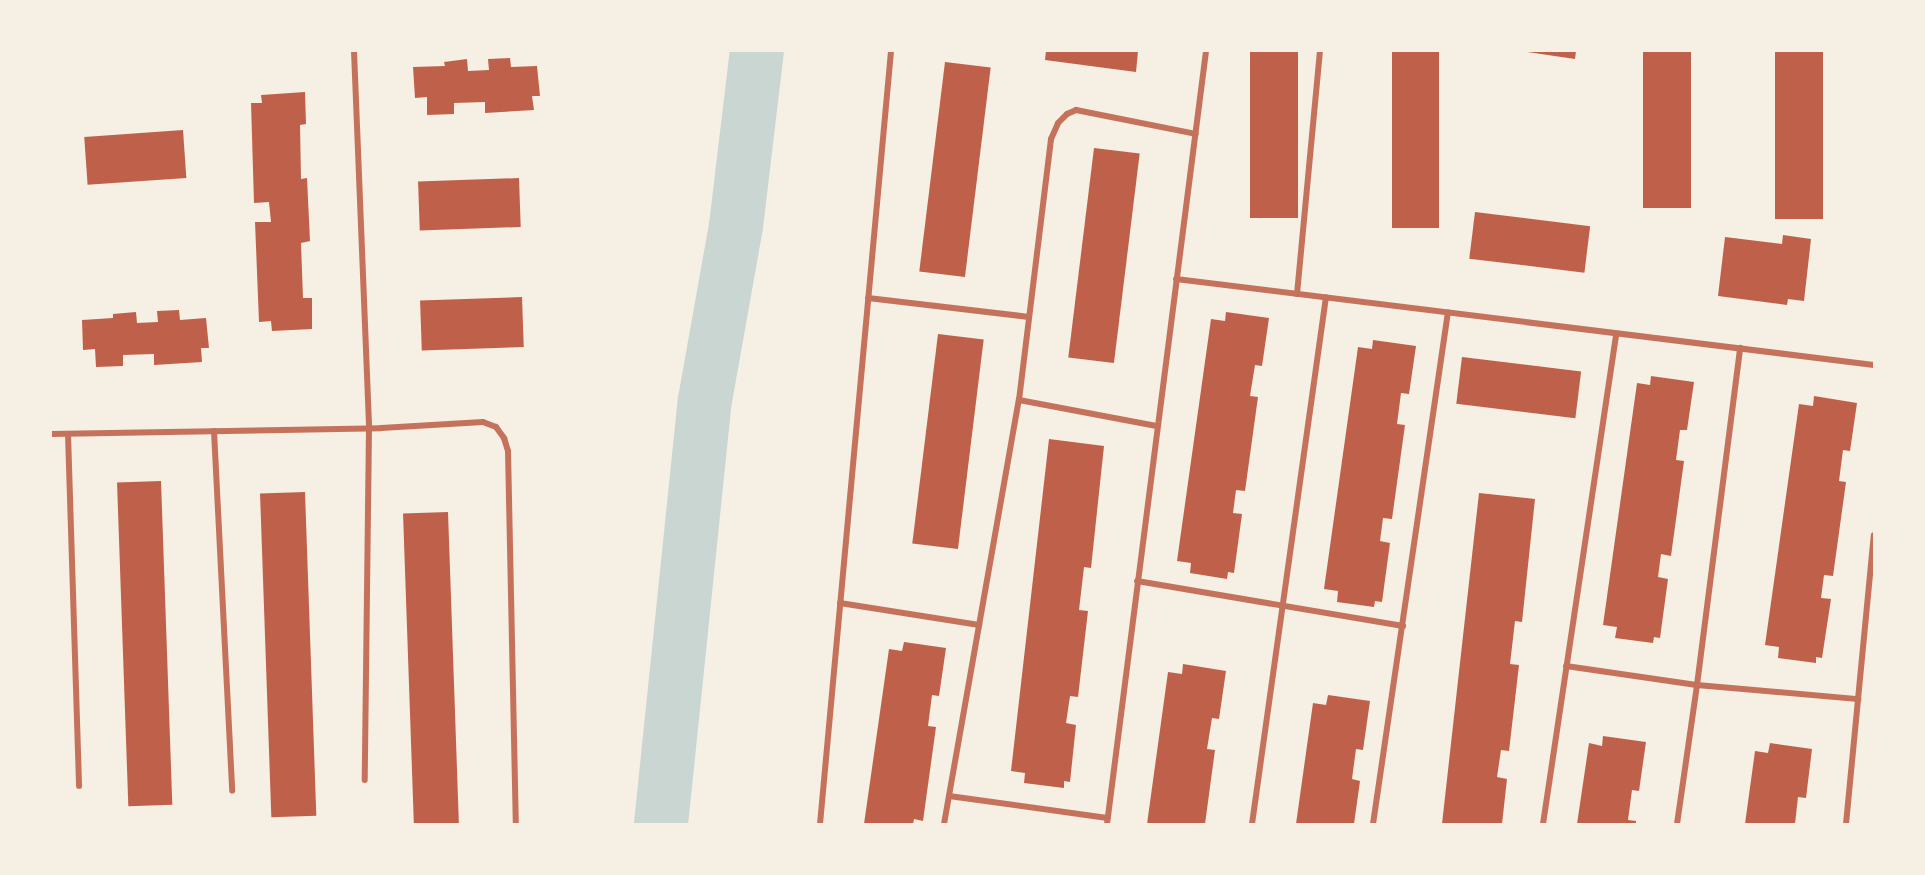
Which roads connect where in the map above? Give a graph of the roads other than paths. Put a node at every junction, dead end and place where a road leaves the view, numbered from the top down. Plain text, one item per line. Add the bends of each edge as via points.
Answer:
1 (354, 51) edge
2 (891, 51) edge
3 (1206, 51) edge
4 (1320, 51) edge
5 (1196, 134) junction
6 (1176, 279) junction
7 (1297, 294) junction
8 (1326, 297) junction
9 (868, 298) junction
10 (1448, 312) junction
11 (1029, 316) junction
12 (1616, 333) junction
13 (1740, 348) junction
14 (1874, 365) edge
15 (1018, 400) junction
16 (1157, 426) junction
17 (369, 428) junction
18 (214, 431) junction
19 (51, 434) edge
20 (68, 434) junction
21 (1874, 535) edge
22 (1137, 581) junction
23 (840, 603) junction
24 (1282, 606) junction
25 (979, 625) junction
26 (1402, 626) junction
27 (1566, 666) junction
28 (1698, 686) junction
29 (1858, 699) junction
30 (365, 780) dead end
31 (79, 786) dead end
32 (232, 791) dead end
33 (949, 796) junction
34 (1107, 821) edge
35 (516, 824) edge
36 (820, 824) edge
37 (944, 824) edge
38 (1252, 824) edge
39 (1373, 824) edge
40 (1543, 824) edge
41 (1677, 824) edge
42 (1846, 824) edge

1 - 17 street
2 - 9 street
3 - 5 street
4 - 7 street
5 - 6 street
5 - 11 street via 1076,110 1062,118 1051,139
6 - 7 street
6 - 16 street
7 - 8 street
8 - 10 street
8 - 24 street
9 - 11 street
9 - 23 street
10 - 12 street
10 - 26 street
11 - 15 street
12 - 13 street
12 - 27 street
13 - 14 street
13 - 28 street
15 - 16 street
15 - 25 street
16 - 22 street
17 - 18 street
17 - 30 street
17 - 35 street via 483,422 496,427 504,438 508,451
18 - 20 street
18 - 32 street
19 - 20 street
20 - 31 street
21 - 29 street
22 - 24 street
22 - 34 street
23 - 25 street
23 - 36 street
24 - 26 street
24 - 38 street
25 - 33 street
26 - 39 street
27 - 28 street
27 - 40 street
28 - 29 street
28 - 41 street
29 - 42 street
33 - 34 street
33 - 37 street

